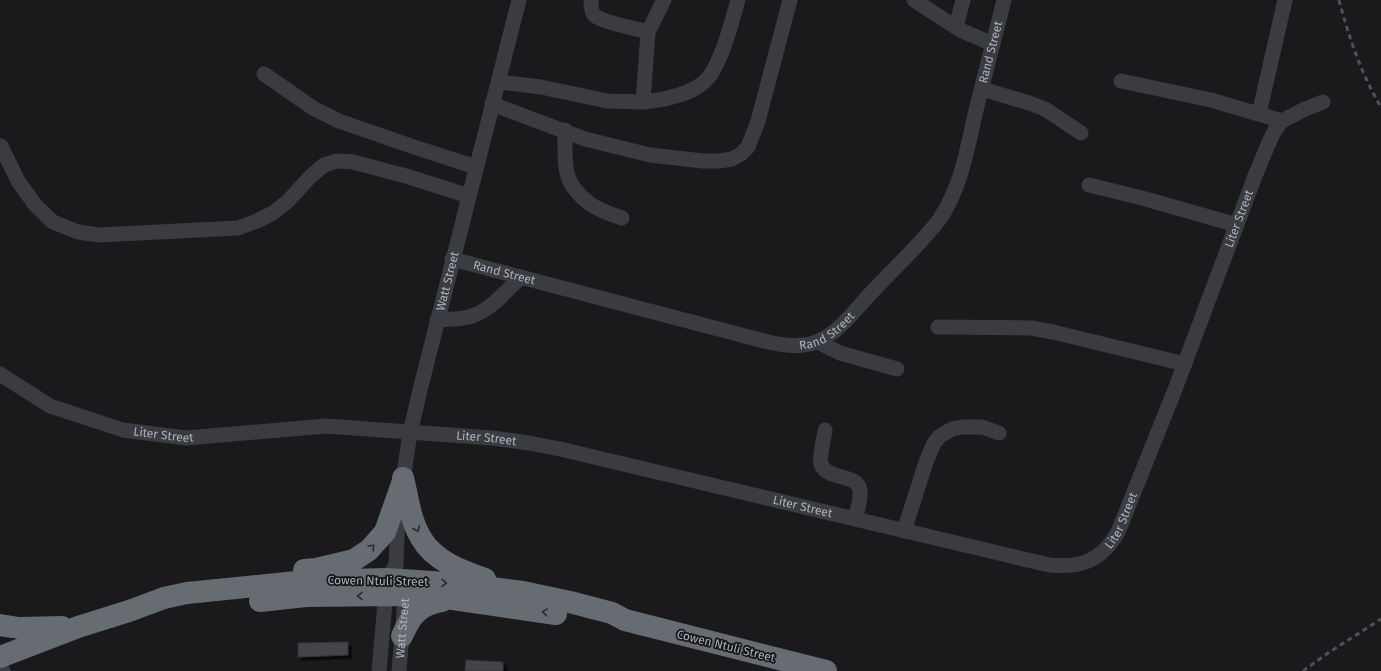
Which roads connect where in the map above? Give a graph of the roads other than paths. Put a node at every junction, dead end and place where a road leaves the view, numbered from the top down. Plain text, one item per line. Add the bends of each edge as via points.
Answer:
1 (519, 0) edge
2 (591, 0) edge
3 (664, 0) edge
4 (738, 0) edge
5 (790, 0) edge
6 (914, 0) edge
7 (964, 0) edge
8 (1004, 0) edge
9 (1285, 0) edge
10 (956, 27) junction
11 (648, 32) junction
12 (993, 44) junction
13 (264, 74) dead end
14 (1121, 81) dead end
15 (499, 82) junction
16 (982, 89) junction
17 (643, 102) junction
18 (1323, 102) dead end
19 (492, 104) junction
20 (1259, 114) junction
21 (1282, 121) junction
22 (565, 130) junction
23 (1081, 133) dead end
24 (1, 146) dead end
25 (476, 167) junction
26 (1089, 184) dead end
27 (469, 196) junction
28 (622, 218) dead end
29 (1237, 225) junction
30 (452, 259) junction
31 (521, 277) junction
32 (437, 320) junction
33 (938, 327) dead end
34 (818, 342) junction
35 (1185, 364) junction
36 (897, 369) dead end
37 (0, 374) edge
38 (825, 430) dead end
39 (410, 432) junction
40 (999, 433) dead end
41 (403, 480) junction
42 (854, 519) junction
43 (904, 530) junction
44 (396, 583) junction
45 (523, 592) junction
46 (187, 593) junction
47 (453, 599) junction
48 (129, 612) junction
49 (625, 620) junction
50 (0, 625) edge
51 (78, 627) junction
52 (402, 636) junction
53 (0, 657) edge
54 (0, 665) edge
55 (3, 671) edge
56 (379, 671) edge
57 (399, 671) edge
58 (826, 671) edge

1 - 15 street, Watt Street
2 - 11 street via 592,10 596,16
3 - 11 street
4 - 17 street via 726,41 708,78 686,92
5 - 22 street via 758,121 748,147 732,159 703,161 650,155 585,139
6 - 10 street
7 - 10 street
8 - 12 street, Rand Street
9 - 20 street
10 - 12 street
11 - 17 street
12 - 16 street, Rand Street
13 - 25 street via 313,108 339,121
14 - 20 street via 1211,100
15 - 17 street via 607,101
15 - 19 street, Watt Street
16 - 23 street via 1045,109
16 - 34 street, Rand Street via 957,184 939,219 844,321
18 - 21 street, Liter Street
19 - 22 street
19 - 25 street, Watt Street
20 - 21 street
21 - 29 street, Liter Street via 1270,140
22 - 28 street via 566,167 570,183 588,202
24 - 27 street via 18,181 36,206 53,222 78,232 99,235 238,228 273,213 324,165 337,162 353,162
25 - 27 street, Watt Street
26 - 29 street
27 - 30 street, Watt Street
29 - 35 street, Liter Street
30 - 31 street, Rand Street
30 - 32 street, Watt Street
31 - 32 street via 488,308 479,313 460,319
31 - 34 street, Rand Street via 764,342 803,346
32 - 39 street, Watt Street
33 - 35 street via 1024,328 1053,332
34 - 36 street via 840,353
35 - 43 street, Liter Street via 1118,532 1111,544 1094,560 1075,566 1049,565
37 - 39 street, Liter Street via 50,406 123,430 186,438 326,426
38 - 42 street via 822,465 831,474 854,481 859,487
39 - 41 street, Watt Street
39 - 42 street, Liter Street via 492,438 560,449
40 - 43 street via 982,427 962,427 940,436 926,462
41 - 44 street, Watt Street via 398,514
41 -> 45 highway via 416,528 435,554 458,568
46 -> 41 highway via 237,579 316,569 354,560 369,550 385,532
42 - 43 street, Liter Street
44 -> 45 highway, Cowen Ntuli Street via 461,584
44 - 46 highway, Cowen Ntuli Street via 306,581
44 - 47 highway, Cowen Ntuli Street
44 -> 48 highway, Cowen Ntuli Street via 306,596 167,611
44 - 52 street, Watt Street
44 - 56 street, Watt Street
45 - 49 highway, Cowen Ntuli Street via 606,611
46 - 48 highway, Cowen Ntuli Street via 164,598
49 -> 47 highway, Cowen Ntuli Street via 610,622
47 - 52 highway via 426,605 417,611
48 - 51 highway, Cowen Ntuli Street
49 - 58 highway, Cowen Ntuli Street
50 - 51 highway via 18,628
51 - 53 highway, Cowen Ntuli Street
52 - 57 street, Watt Street
54 - 55 street

